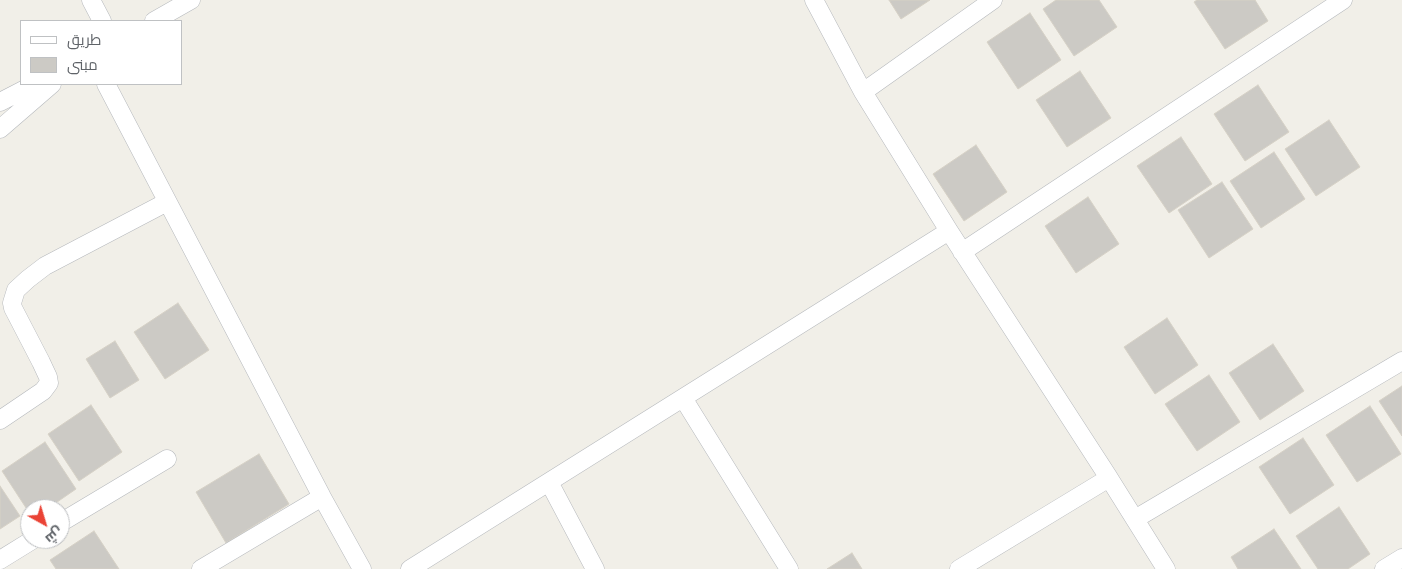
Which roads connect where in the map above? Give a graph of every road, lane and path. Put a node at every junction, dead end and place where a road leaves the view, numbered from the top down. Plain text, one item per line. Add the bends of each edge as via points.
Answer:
1 (91, 0) edge
2 (191, 0) edge
3 (814, 0) edge
4 (993, 0) edge
5 (1343, 0) edge
6 (101, 20) edge
7 (156, 20) edge
8 (33, 85) edge
9 (51, 85) edge
10 (107, 85) edge
11 (863, 92) junction
12 (0, 102) edge
13 (0, 128) edge
14 (167, 202) junction
15 (949, 231) junction
16 (962, 252) junction
17 (1402, 361) edge
18 (684, 398) junction
19 (0, 420) edge
20 (167, 459) dead end
21 (1109, 478) junction
22 (550, 482) junction
23 (322, 497) junction
24 (70, 517) edge
25 (1134, 519) junction
26 (20, 548) edge
27 (1402, 558) edge
28 (0, 560) edge
29 (201, 569) edge
30 (362, 569) edge
31 (410, 569) edge
32 (595, 569) edge
33 (789, 569) edge
34 (959, 569) edge
35 (1166, 569) edge
36 (1384, 569) edge

1 - 6 street
2 - 7 street
3 - 11 street
4 - 11 street
5 - 16 street
8 - 12 street
9 - 13 street
10 - 14 street
11 - 15 street
14 - 19 street via 45,266 16,290 13,308 42,362 49,383
14 - 23 street
15 - 16 street
15 - 18 street
16 - 21 street
17 - 25 street
18 - 22 street
18 - 33 street
20 - 24 street
21 - 25 street
21 - 34 street
22 - 31 street
22 - 32 street
23 - 29 street
23 - 30 street
25 - 35 street
26 - 28 street
27 - 36 street

